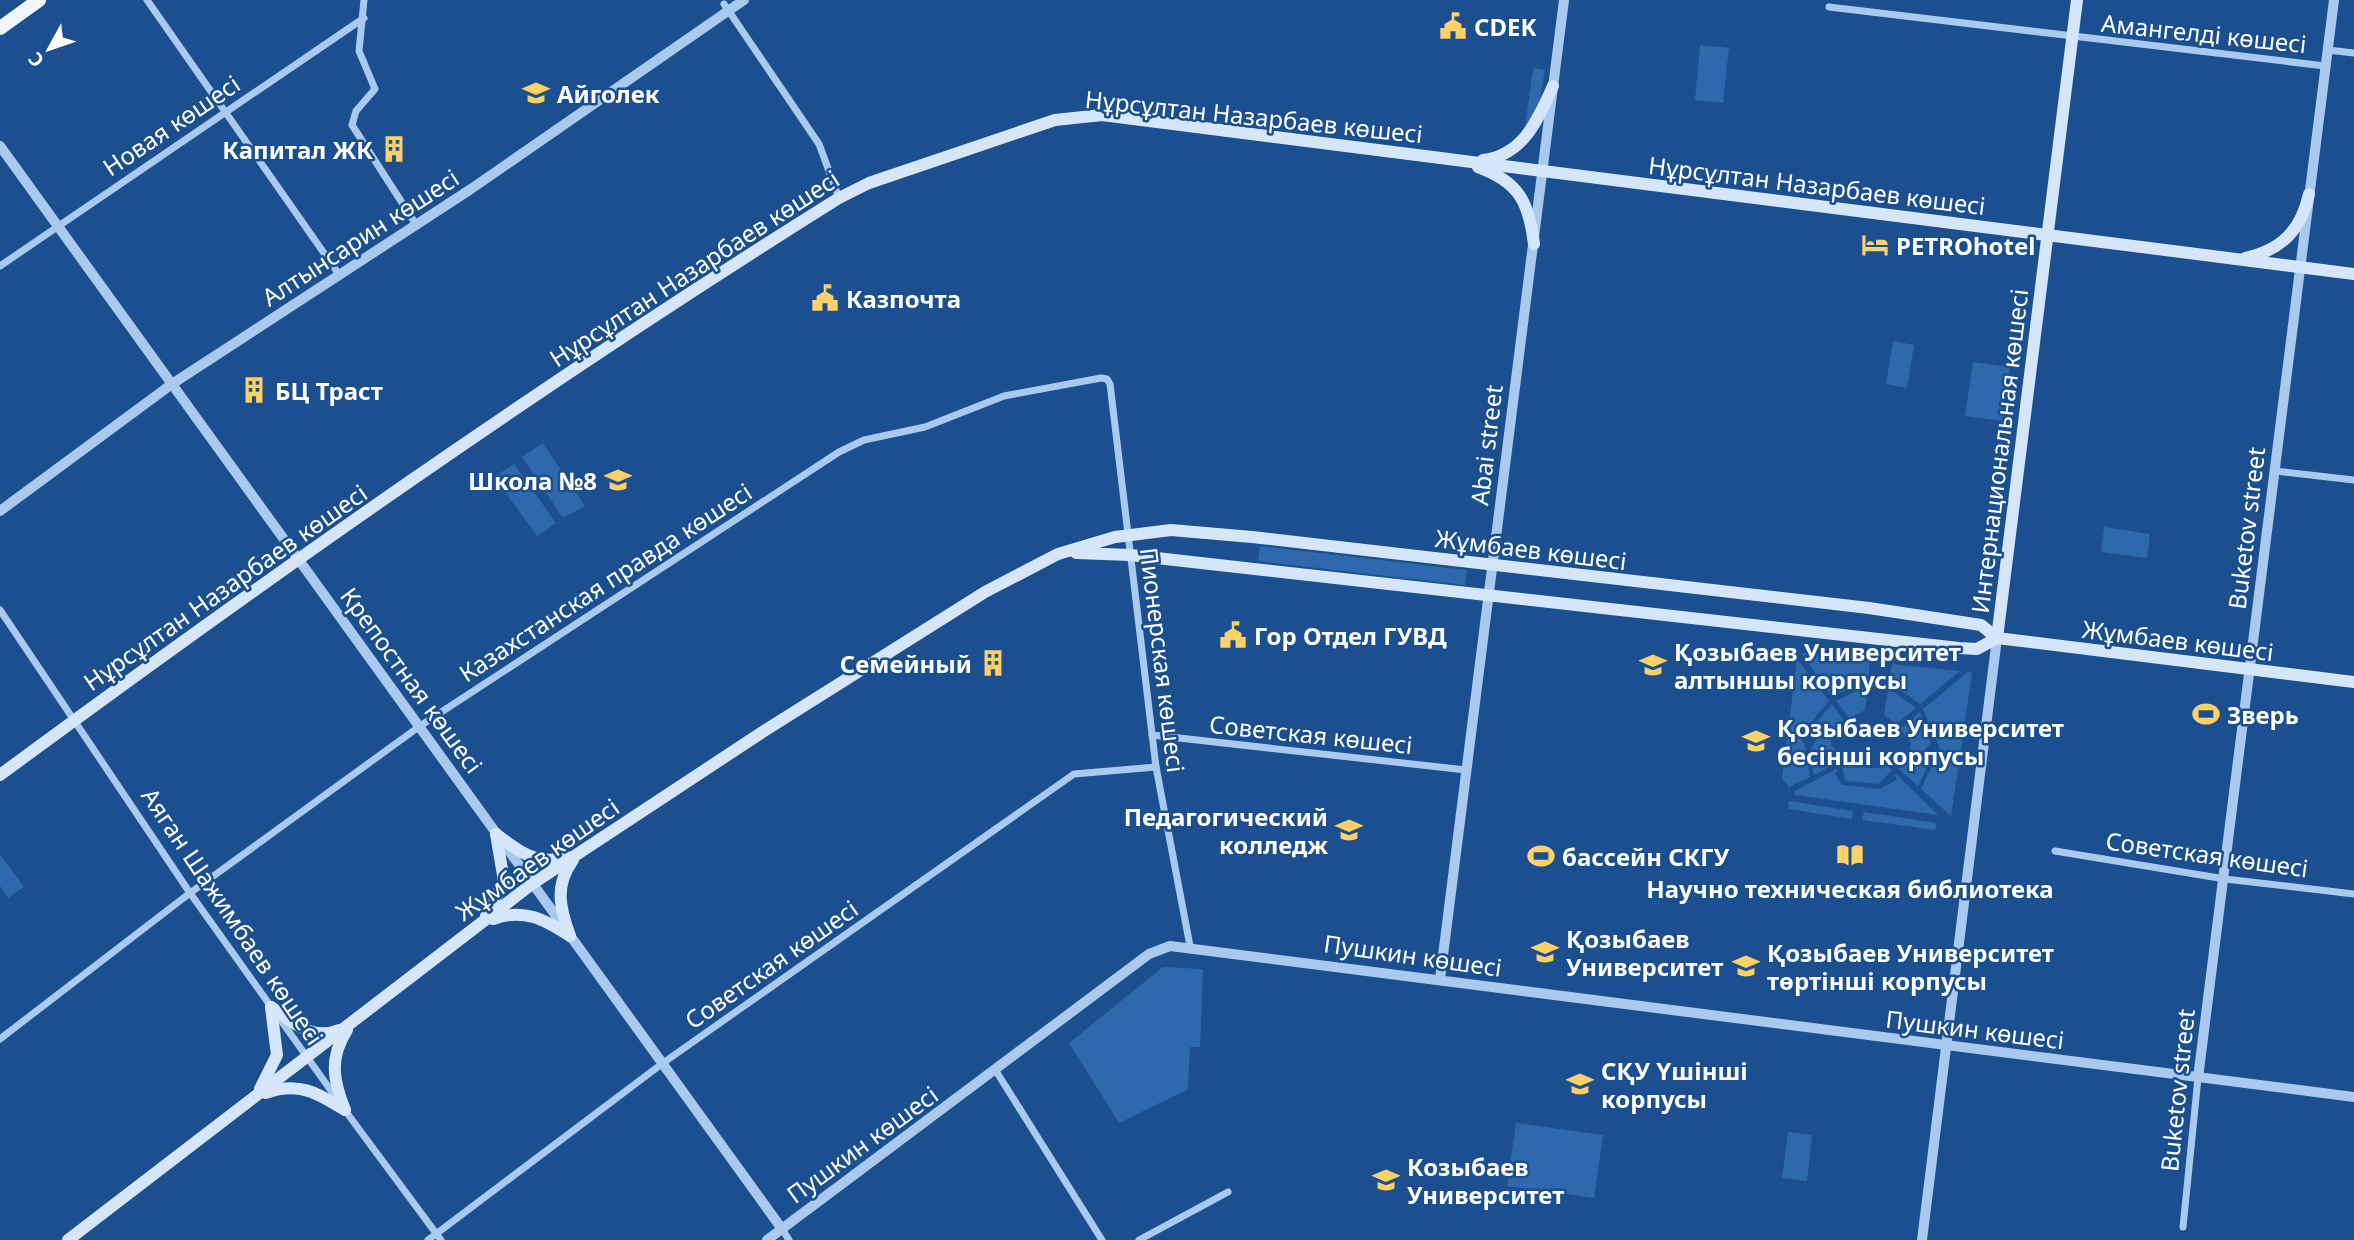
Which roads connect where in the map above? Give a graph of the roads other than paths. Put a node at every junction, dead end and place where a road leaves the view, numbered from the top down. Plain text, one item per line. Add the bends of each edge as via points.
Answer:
1 (38, 0) edge
2 (147, 0) edge
3 (364, 0) edge
4 (744, 0) edge
5 (1564, 0) edge
6 (2077, 0) edge
7 (2334, 0) edge
8 (1829, 7) dead end
9 (726, 8) junction
10 (364, 18) junction
11 (0, 28) edge
12 (2072, 38) junction
13 (2328, 50) junction
14 (2354, 54) edge
15 (2325, 66) junction
16 (1553, 86) junction
17 (225, 111) junction
18 (0, 146) edge
19 (1458, 161) junction
20 (1544, 171) junction
21 (2309, 194) junction
22 (839, 198) junction
23 (58, 226) junction
24 (417, 226) junction
25 (2046, 235) junction
26 (1534, 244) junction
27 (2239, 259) junction
28 (0, 266) edge
29 (2300, 267) junction
30 (2354, 274) edge
31 (340, 276) junction
32 (1107, 379) joint
33 (172, 384) junction
34 (2275, 471) junction
35 (2354, 480) edge
36 (0, 511) edge
37 (1128, 534) junction
38 (1058, 554) junction
39 (1130, 555) junction
40 (298, 559) junction
41 (1492, 565) junction
42 (1488, 596) junction
43 (0, 610) edge
44 (1997, 638) junction
45 (2249, 669) junction
46 (2354, 682) edge
47 (75, 719) junction
48 (420, 726) junction
49 (1152, 736) junction
50 (1156, 767) junction
51 (1466, 770) junction
52 (0, 775) edge
53 (496, 834) junction
54 (2055, 851) dead end
55 (577, 854) junction
56 (2225, 879) junction
57 (532, 884) junction
58 (190, 893) junction
59 (2354, 894) edge
60 (482, 923) junction
61 (570, 936) junction
62 (1190, 946) junction
63 (1440, 979) junction
64 (271, 1007) junction
65 (351, 1023) junction
66 (0, 1040) edge
67 (1946, 1047) junction
68 (306, 1058) junction
69 (663, 1063) junction
70 (996, 1071) junction
71 (2198, 1078) junction
72 (256, 1097) junction
73 (2354, 1097) edge
74 (345, 1110) junction
75 (1228, 1192) dead end
76 (2183, 1227) dead end
77 (782, 1229) junction
78 (438, 1237) edge
79 (68, 1240) edge
80 (429, 1240) edge
81 (767, 1240) edge
82 (789, 1240) edge
83 (1102, 1240) edge
84 (1139, 1240) edge
85 (1922, 1240) edge

1 - 11 main road
2 - 17 street
3 - 10 street
4 - 9 street, Алтынсарин көшесі
5 - 16 street, Abai street
6 - 12 main road, Интернациональная көшесі
7 - 13 street, Buketov street
8 - 12 street, Амангелді көшесі
9 - 22 street via 819,144
9 - 24 street, Алтынсарин көшесі
10 - 17 street, Новая көшесі
10 - 24 street via 359,51 375,89 356,111 352,124
12 - 15 street, Амангелді көшесі
12 - 25 main road, Интернациональная көшесі
13 - 14 street, Амангелді көшесі
13 - 15 street, Buketov street
15 - 21 street, Buketov street
16 - 19 main road via 1535,124 1516,147 1488,160
16 - 20 street, Abai street
17 - 23 street, Новая көшесі
17 - 31 street
18 - 23 street, Крепостная көшесі
19 - 20 main road, Нұрсұлтан Назарбаев көшесі
19 - 22 main road, Нұрсұлтан Назарбаев көшесі via 1087,115 1055,120 869,183
19 - 26 main road via 1493,174 1520,194 1531,216
20 - 25 main road, Нұрсұлтан Назарбаев көшесі
20 - 26 street, Abai street
21 - 27 main road via 2303,219 2294,232 2265,251
21 - 29 street, Buketov street
22 - 40 main road, Нұрсұлтан Назарбаев көшесі via 568,372
23 - 28 street, Новая көшесі
23 - 33 street, Крепостная көшесі
24 - 31 street, Алтынсарин көшесі
25 - 27 main road, Нұрсұлтан Назарбаев көшесі
25 - 44 main road, Интернациональная көшесі
26 - 41 street, Abai street
27 - 29 main road, Нұрсұлтан Назарбаев көшесі
29 - 30 main road, Нұрсұлтан Назарбаев көшесі
29 - 34 street, Buketov street
31 - 33 street, Алтынсарин көшесі
32 - 37 street, Пионерская көшесі
32 - 48 street, Казахстанская правда көшесі via 1004,396 925,427 846,448
33 - 36 street, Алтынсарин көшесі
33 - 40 street, Крепостная көшесі
34 - 35 street
34 - 45 street, Buketov street
37 - 38 main road, Жұмбаев көшесі
37 - 39 street, Пионерская көшесі
37 - 41 main road, Жұмбаев көшесі via 1198,532
38 - 39 main road, Жұмбаев көшесі
38 - 55 main road, Жұмбаев көшесі via 985,592
39 - 42 main road, Жұмбаев көшесі
39 - 49 street, Пионерская көшесі
40 - 47 main road, Нұрсұлтан Назарбаев көшесі
40 - 48 street, Крепостная көшесі
41 - 42 street, Abai street
41 - 44 main road, Жұмбаев көшесі via 1936,617 1981,625
42 - 44 main road, Жұмбаев көшесі via 1959,648 1977,649
42 - 51 street, Abai street
43 - 47 street, Аяган Шажимбаев көшесі
44 - 45 main road, Жұмбаев көшесі
44 - 67 street, Интернациональная көшесі
45 - 46 main road, Жұмбаев көшесі
45 - 56 street, Buketov street
47 - 52 main road, Нұрсұлтан Назарбаев көшесі
47 - 58 street, Аяган Шажимбаев көшесі
48 - 53 street, Крепостная көшесі
48 - 58 street, Казахстанская правда көшесі
49 - 50 street, Пионерская көшесі
49 - 51 street, Советская көшесі
50 - 62 street, Пионерская көшесі
50 - 69 street, Советская көшесі via 1074,774
51 - 63 street, Abai street
53 - 55 main road via 539,861
53 - 57 street, Крепостная көшесі
53 - 60 main road via 504,881
54 - 56 street, Советская көшесі
55 - 57 main road, Жұмбаев көшесі
55 - 61 main road via 559,890
56 - 59 street, Советская көшесі
56 - 71 street, Buketov street
57 - 60 main road, Жұмбаев көшесі
57 - 61 street, Крепостная көшесі
58 - 64 street, Аяган Шажимбаев көшесі
58 - 66 street, Казахстанская правда көшесі
60 - 61 main road via 524,914
60 - 65 main road, Жұмбаев көшесі
61 - 69 street, Крепостная көшесі
62 - 63 street, Пушкин көшесі
62 - 70 street, Пушкин көшесі via 1170,946 1149,954
63 - 67 street, Пушкин көшесі
64 - 65 main road via 315,1033 331,1033
64 - 68 street, Аяган Шажимбаев көшесі
64 - 72 main road via 277,1055
65 - 68 main road, Жұмбаев көшесі
65 - 74 main road via 334,1063 335,1085
67 - 71 street, Пушкин көшесі
67 - 85 street, Интернациональная көшесі
68 - 72 main road, Жұмбаев көшесі
68 - 74 street, Аяган Шажимбаев көшесі
69 - 77 street, Крепостная көшесі
69 - 78 street, Советская көшесі
70 - 77 street, Пушкин көшесі
70 - 83 street
71 - 73 street, Пушкин көшесі
71 - 76 street, Buketov street
72 - 74 main road via 298,1087
72 - 79 main road, Жұмбаев көшесі
74 - 78 street, Аяган Шажимбаев көшесі
75 - 84 street
77 - 81 street, Пушкин көшесі
77 - 82 street, Крепостная көшесі
78 - 80 street, Советская көшесі

